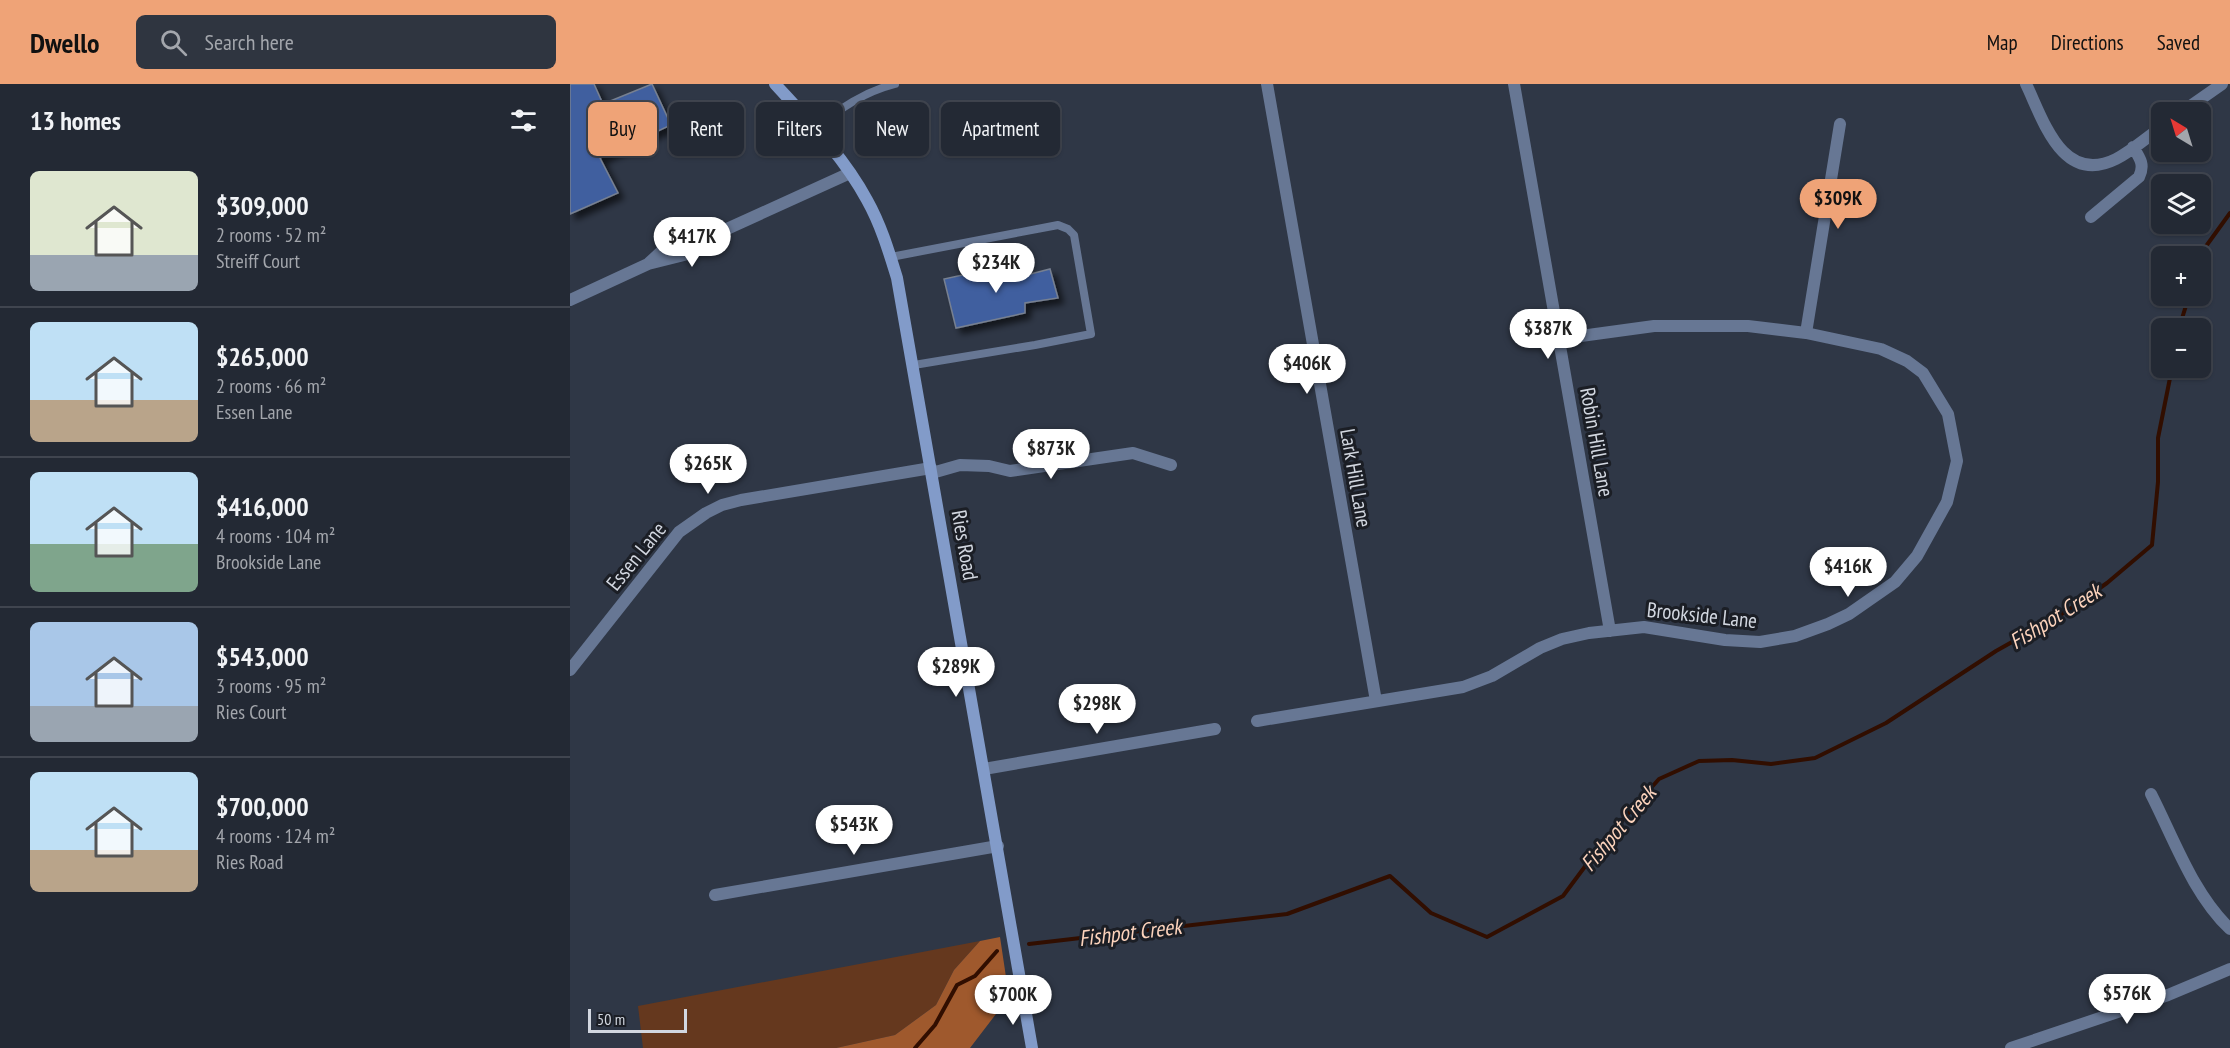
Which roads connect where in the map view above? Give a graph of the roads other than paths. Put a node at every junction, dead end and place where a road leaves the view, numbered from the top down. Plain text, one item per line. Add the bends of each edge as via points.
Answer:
1 (775, 84) edge
2 (895, 84) edge
3 (1267, 84) edge
4 (1514, 84) edge
5 (2026, 84) edge
6 (2222, 84) edge
7 (791, 102) edge
8 (2196, 102) edge
9 (843, 108) edge
10 (1840, 124) dead end
11 (2151, 135) edge
12 (2133, 147) junction
13 (837, 156) edge
14 (850, 173) junction
15 (2091, 217) dead end
16 (718, 233) junction
17 (891, 256) junction
18 (648, 264) junction
19 (570, 300) edge
20 (1806, 333) junction
21 (1559, 339) junction
22 (914, 365) junction
23 (1171, 465) dead end
24 (932, 470) junction
25 (1610, 630) junction
26 (570, 670) edge
27 (1376, 701) junction
28 (1257, 721) dead end
29 (1215, 729) dead end
30 (984, 770) junction
31 (2151, 794) dead end
32 (998, 846) junction
33 (714, 895) dead end
34 (2230, 929) edge
35 (2230, 969) edge
36 (1032, 1048) edge
37 (2011, 1048) edge

1 - 7 street, Ries Road
2 - 9 lane via 874,90
3 - 27 street, Lark Hill Lane
4 - 21 street, Robin Hill Lane
5 - 12 street via 2050,135 2068,158 2092,165 2105,163
6 - 8 street
10 - 20 street
11 - 12 street
12 - 15 street via 2141,159 2143,169 2139,177
13 - 14 street, Ries Road
14 - 16 street
14 - 17 street, Ries Road via 876,217
16 - 18 street via 684,255
16 - 18 street via 677,237
17 - 22 street, Ries Road
17 - 22 lane via 1058,225 1074,235 1090,334
18 - 19 street
20 - 21 street, Brookside Lane via 1748,326 1676,325
20 - 25 street, Brookside Lane via 1881,349 1907,361 1923,373 1948,414 1957,461 1952,484 1942,514 1917,556 1895,582 1872,599 1849,614 1795,636 1760,642 1644,627
21 - 25 street, Robin Hill Lane
22 - 24 street, Ries Road
23 - 24 street, Essen Lane via 1133,453 1010,471 968,465
24 - 26 street, Essen Lane via 741,500 706,513 679,532
24 - 30 street, Ries Road
25 - 27 street, Brookside Lane via 1562,639 1463,687
27 - 28 street, Brookside Lane
29 - 30 street
30 - 32 street, Ries Road
31 - 34 street via 2205,901
32 - 33 street
32 - 36 street, Ries Road
35 - 37 street via 2168,995

